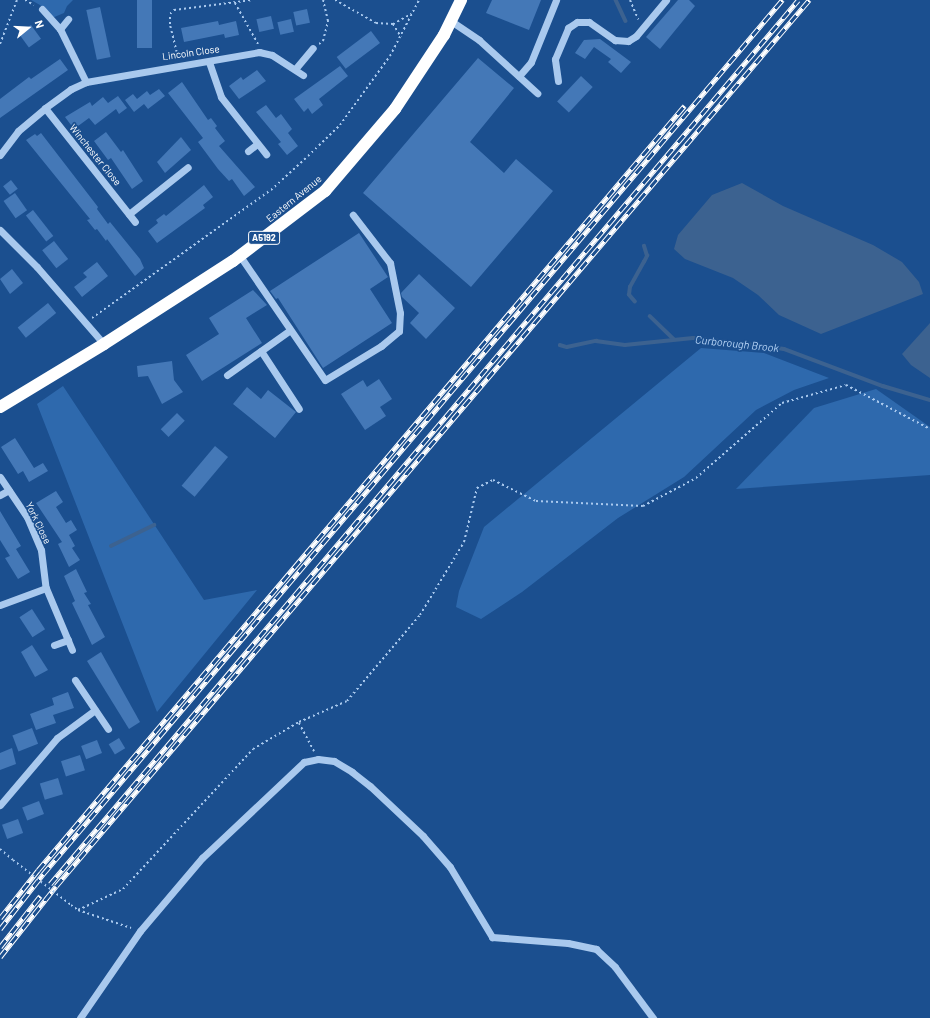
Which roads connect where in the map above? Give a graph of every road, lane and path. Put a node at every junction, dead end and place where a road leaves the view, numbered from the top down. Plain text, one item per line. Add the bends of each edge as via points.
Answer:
1 (17, 0) edge
2 (226, 0) edge
3 (252, 0) edge
4 (323, 0) edge
5 (335, 0) edge
6 (419, 0) edge
7 (461, 0) edge
8 (556, 0) edge
9 (630, 0) edge
10 (666, 0) edge
11 (235, 3) junction
12 (227, 4) junction
13 (42, 10) dead end
14 (412, 14) junction
15 (68, 19) dead end
16 (451, 21) junction
17 (393, 24) junction
18 (60, 29) junction
19 (642, 29) junction
20 (401, 37) junction
21 (0, 44) edge
22 (313, 48) joint
23 (259, 52) junction
24 (209, 62) junction
25 (179, 65) junction
26 (296, 68) junction
27 (303, 75) dead end
28 (519, 76) junction
29 (558, 80) dead end
30 (86, 82) junction
31 (537, 93) dead end
32 (45, 108) junction
33 (257, 144) junction
34 (248, 151) dead end
35 (266, 154) dead end
36 (0, 155) edge
37 (188, 167) dead end
38 (129, 214) junction
39 (353, 215) dead end
40 (136, 222) dead end
41 (0, 230) edge
42 (240, 256) junction
43 (86, 322) junction
44 (290, 330) junction
45 (104, 344) junction
46 (261, 351) junction
47 (227, 375) dead end
48 (0, 407) edge
49 (299, 409) dead end
50 (930, 429) edge
51 (0, 477) edge
52 (9, 490) junction
53 (0, 495) edge
54 (46, 588) junction
55 (0, 605) edge
56 (68, 640) junction
57 (54, 645) dead end
58 (72, 650) dead end
59 (75, 680) dead end
60 (95, 710) junction
61 (299, 722) junction
62 (108, 729) dead end
63 (318, 759) junction
64 (0, 805) edge
65 (0, 849) edge
66 (78, 910) junction
67 (140, 931) junction
68 (80, 1018) edge
69 (653, 1018) edge

1 - 21 path
2 - 12 path
3 - 11 path
4 - 22 path via 328,21 323,41
5 - 17 path via 376,23
6 - 14 path
7 - 16 highway, Eastern Avenue / A5192
8 - 28 street via 531,62
9 - 19 path
10 - 19 street
11 - 12 path
11 - 23 path via 259,46
12 - 25 path via 183,7 170,14
13 - 18 street
14 - 17 path
14 - 20 path
15 - 18 street
16 - 28 street via 479,40
16 - 42 highway, Eastern Avenue / A5192 via 395,109 325,191
17 - 20 path
18 - 30 street
19 - 29 street via 628,41 615,40 589,22 577,22 568,28 556,58
20 - 43 path via 340,125 303,161 240,213
22 - 26 street
23 - 24 street, Lincoln Close
23 - 26 street, Lincoln Close via 272,55
24 - 25 street, Lincoln Close
24 - 33 street via 221,98
25 - 30 street, Lincoln Close
26 - 27 street, Lincoln Close
28 - 31 street
30 - 32 street, Lincoln Close via 71,89
32 - 36 street, Lincoln Close via 18,131
32 - 38 street, Winchester Close
33 - 34 street
33 - 35 street
37 - 38 street
38 - 40 street, Winchester Close
39 - 44 street via 390,263 400,313 399,331 381,346 325,380
41 - 43 street
42 - 44 street
42 - 45 highway, Eastern Avenue / A5192
43 - 45 street
44 - 46 street
45 - 48 highway, Eastern Avenue / A5192
46 - 47 street
46 - 49 street
50 - 61 path via 846,385 782,403 696,478 643,506 536,501 493,480 477,488 464,542 420,615 347,701
51 - 52 street, York Close
52 - 53 street
52 - 54 street, York Close via 27,517 41,550
54 - 55 street
54 - 56 street, York Close
56 - 57 street
56 - 58 street, York Close
59 - 60 street
60 - 62 street
60 - 64 street via 57,738
61 - 63 path
61 - 66 path via 254,749 123,889
63 - 67 street via 304,762 202,858
63 - 69 street via 334,761 352,772 423,836 450,867 492,937 568,943 596,948 615,967
65 - 66 path, bridge
66 - 67 path
67 - 68 street

